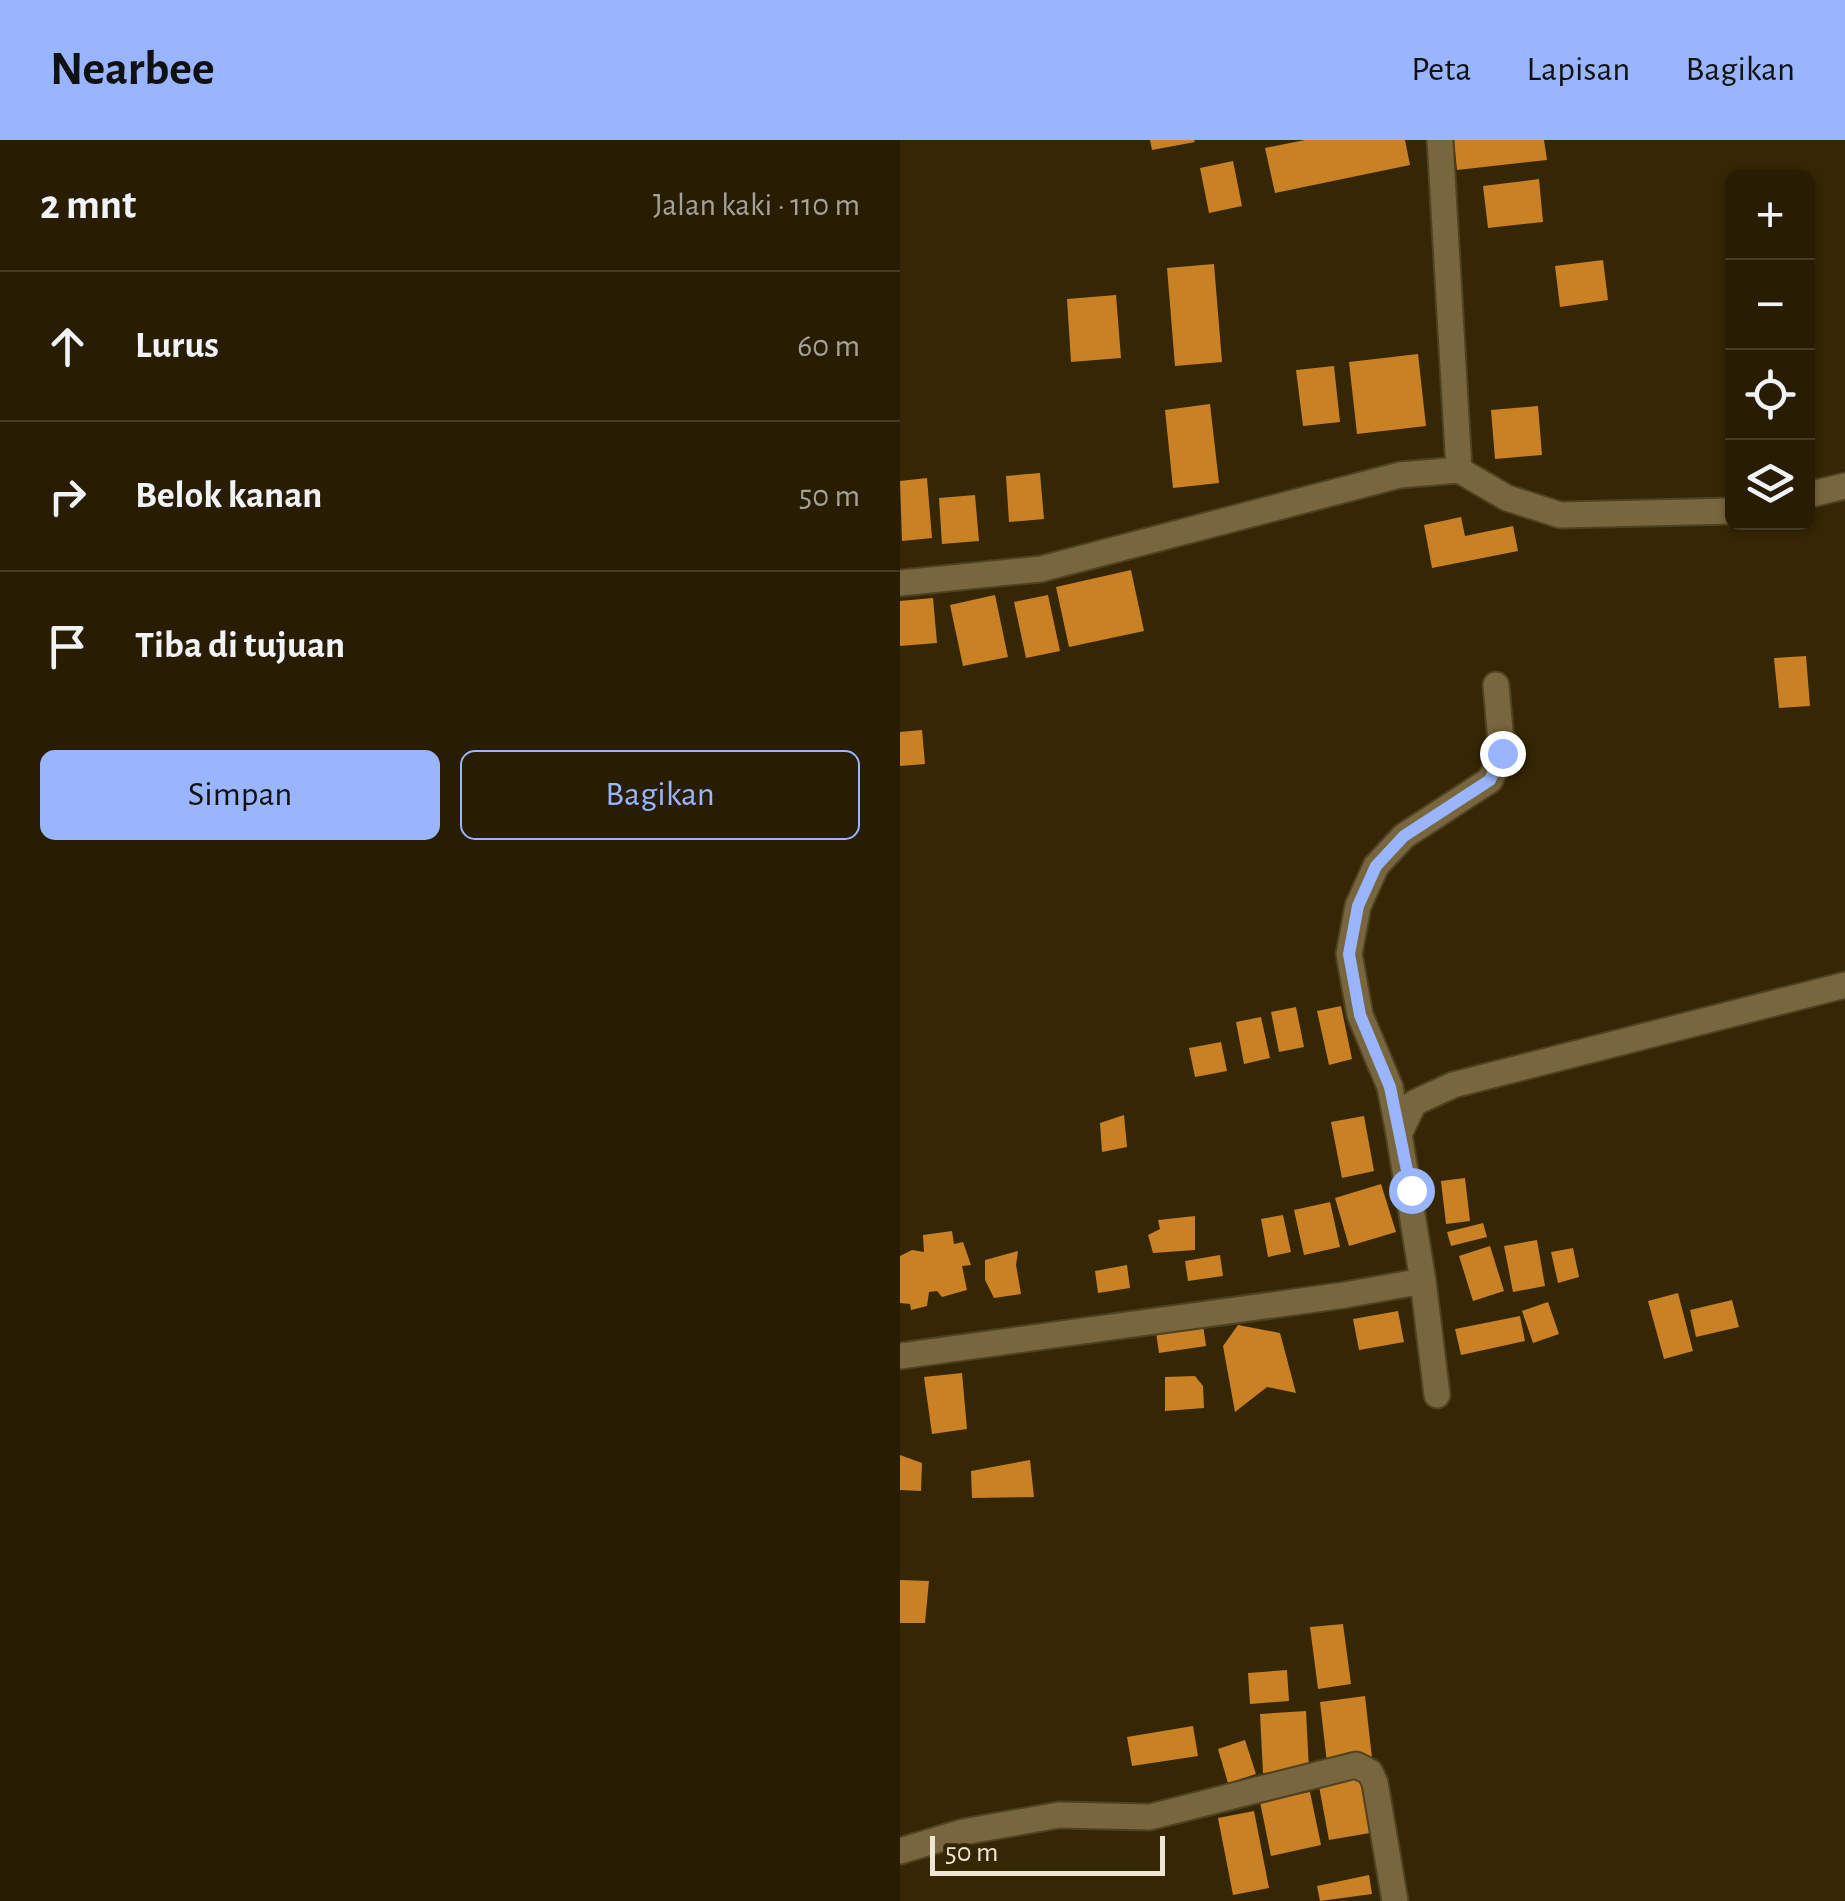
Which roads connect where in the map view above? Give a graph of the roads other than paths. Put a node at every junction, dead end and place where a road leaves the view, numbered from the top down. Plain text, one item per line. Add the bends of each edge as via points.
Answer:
1 (1440, 140) edge
2 (1459, 470) junction
3 (1845, 486) edge
4 (1815, 492) edge
5 (1725, 511) edge
6 (900, 582) edge
7 (1496, 685) dead end
8 (1845, 985) edge
9 (1399, 1134) junction
10 (1423, 1280) junction
11 (900, 1356) edge
12 (1438, 1394) dead end
13 (900, 1851) edge
14 (1394, 1901) edge

1 - 2 street
2 - 5 street via 1507,498 1560,515
2 - 6 street via 1400,475 1041,570
3 - 4 street
7 - 9 street via 1502,753 1490,780 1404,836 1376,866 1358,906 1349,954 1360,1015 1390,1087
8 - 9 street via 1453,1085 1408,1108
9 - 10 street
10 - 11 street
10 - 12 street
13 - 14 street via 1059,1815 1150,1817 1356,1766 1375,1783

